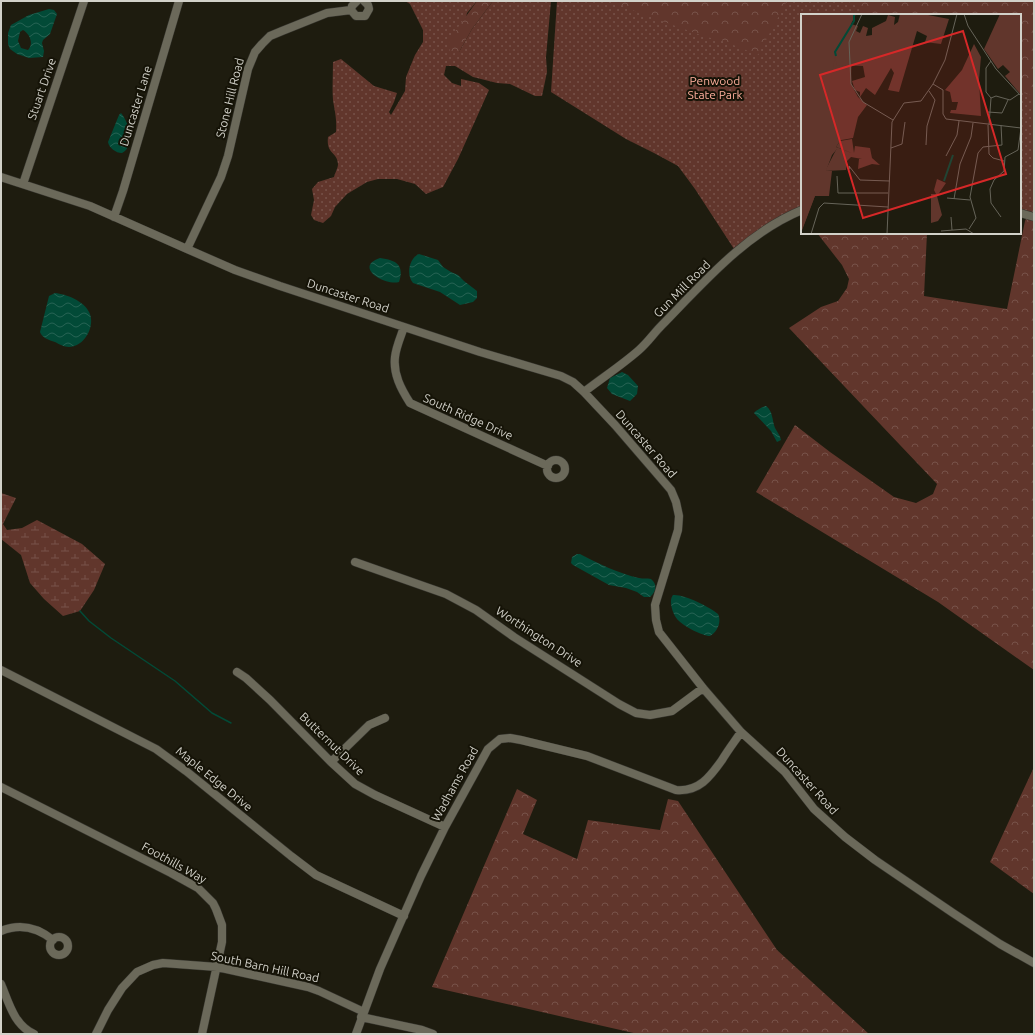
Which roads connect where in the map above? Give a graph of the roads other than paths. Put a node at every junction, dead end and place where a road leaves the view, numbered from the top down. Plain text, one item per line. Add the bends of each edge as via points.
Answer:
1 (84, 1) edge
2 (179, 1) edge
3 (357, 1) edge
4 (364, 1) edge
5 (351, 10) junction
6 (1, 177) edge
7 (24, 184) junction
8 (801, 210) edge
9 (1021, 213) edge
10 (114, 216) junction
11 (1034, 217) edge
12 (187, 250) junction
13 (404, 327) junction
14 (584, 392) junction
15 (548, 466) dead end
16 (355, 562) dead end
17 (1, 670) edge
18 (237, 672) dead end
19 (703, 688) junction
20 (385, 718) dead end
21 (741, 732) junction
22 (331, 762) junction
23 (1, 787) edge
24 (445, 827) junction
25 (404, 916) junction
26 (1, 931) edge
27 (53, 940) dead end
28 (1034, 963) edge
29 (217, 967) junction
30 (1, 984) edge
31 (362, 1015) junction
32 (34, 1034) edge
33 (96, 1034) edge
34 (202, 1034) edge
35 (356, 1034) edge
36 (434, 1034) edge

1 - 7 street, Stuart Drive
2 - 10 street, Duncaster Lane
3 - 5 street
4 - 5 street, Stone Hill Road via 369,9 365,16 356,16
5 - 12 street, Stone Hill Road via 327,12 270,36 255,52 248,69 221,177
6 - 7 street, Duncaster Road
7 - 10 street, Duncaster Road
8 - 14 street, Gun Mill Road via 765,228 736,252 640,349
9 - 11 street
10 - 12 street, Duncaster Road
12 - 13 street, Duncaster Road via 280,286
13 - 14 street, Duncaster Road via 560,376 573,382
13 - 15 street, South Ridge Drive via 395,357 396,376 410,404
14 - 19 street, Duncaster Road via 671,490 676,502 678,530 655,605 656,620 660,632
16 - 19 street, Worthington Drive via 446,594 476,610 514,637 636,713 650,715 672,711
17 - 25 street, Maple Edge Drive via 156,750 316,875
18 - 22 street, Butternut Drive via 270,700
19 - 21 street, Duncaster Road
20 - 22 street via 368,725
21 - 24 street, Wadhams Road via 704,783 680,790 587,756 516,739 500,739 488,749
21 - 28 street, Duncaster Road via 785,772 814,809 844,837 953,913
22 - 24 street, Butternut Drive via 362,789
23 - 29 street, Foothills Way via 198,888 212,902 222,925 222,942
24 - 25 street, Wadhams Road
25 - 31 street, Wadhams Road
26 - 27 street via 16,926 29,927
29 - 31 street, South Barn Hill Road via 319,990
29 - 33 street, South Barn Hill Road via 163,963 144,968 122,988
29 - 34 street, Foothills Way
30 - 32 street via 13,1014 24,1028
31 - 35 street, Wadhams Road
31 - 36 street, South Barn Hill Road

